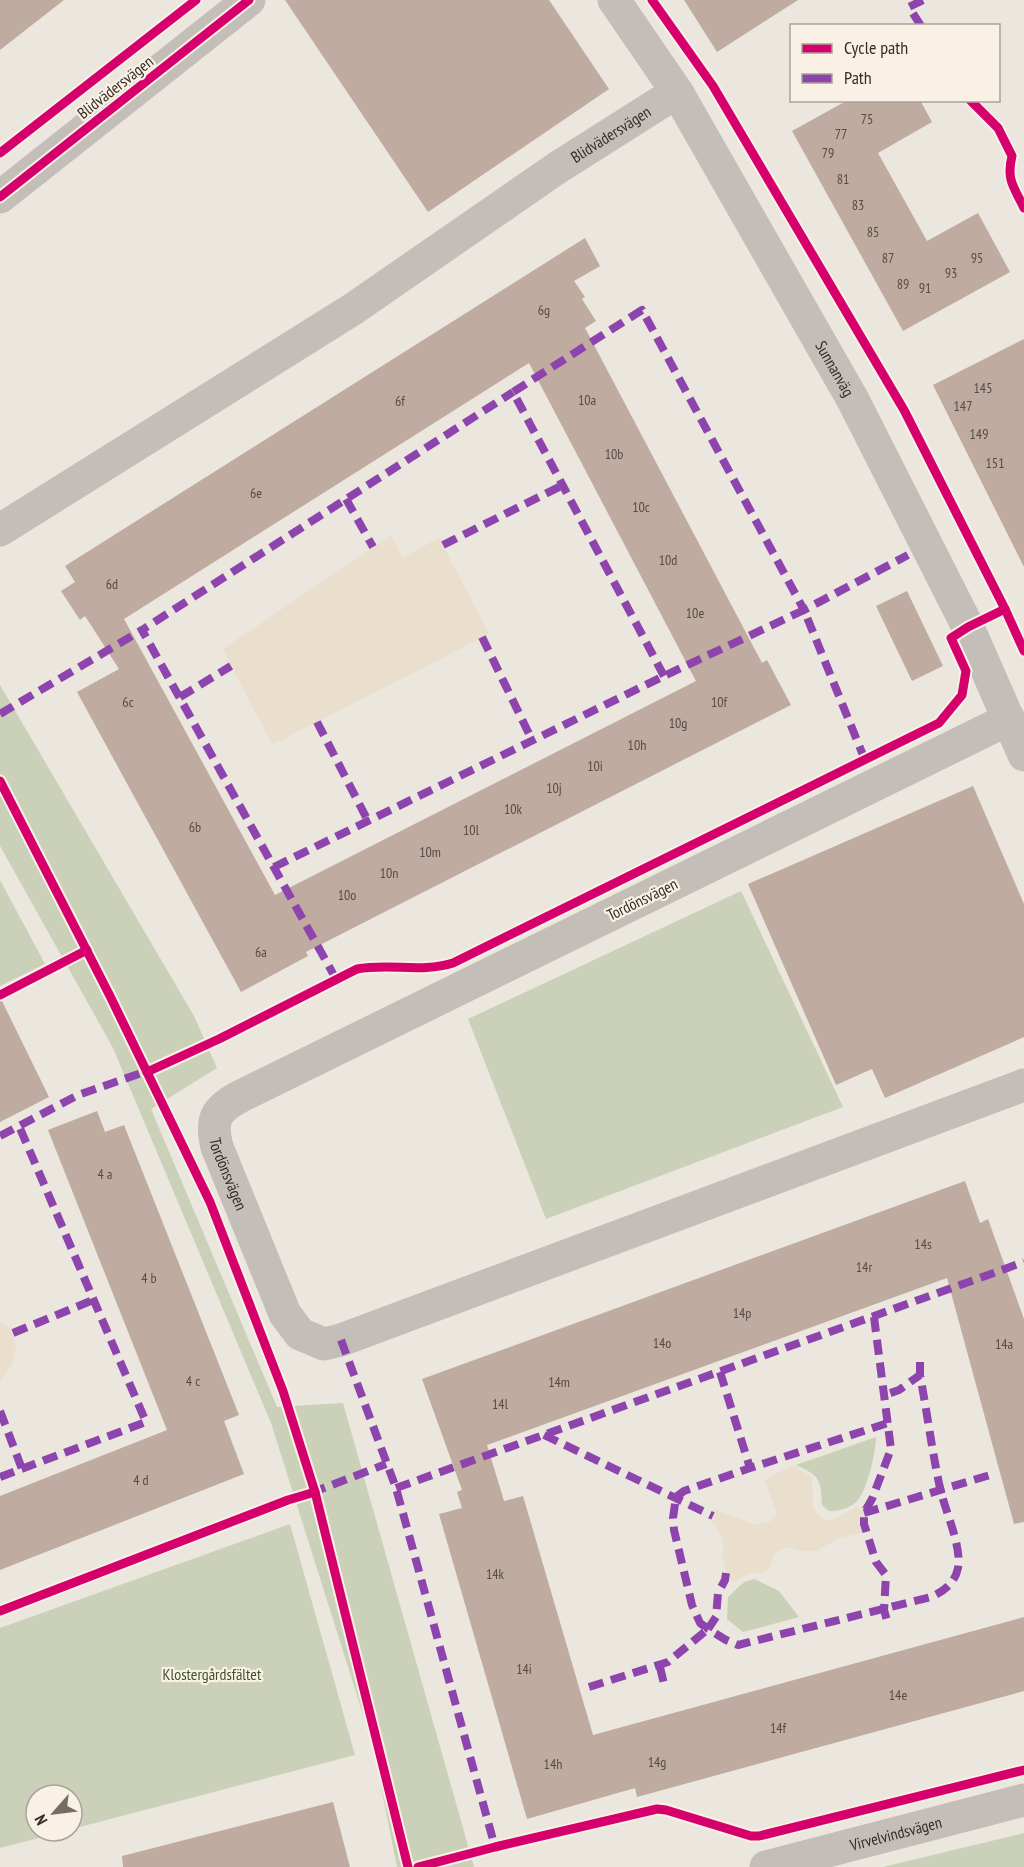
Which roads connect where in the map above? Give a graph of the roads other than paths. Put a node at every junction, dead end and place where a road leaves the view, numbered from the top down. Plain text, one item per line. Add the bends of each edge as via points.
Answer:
1 (249, 0) edge
2 (614, 0) edge
3 (677, 92) junction
4 (0, 197) edge
5 (0, 530) edge
6 (1009, 719) junction
7 (1024, 754) edge
8 (1024, 1085) edge
9 (1024, 1800) edge
10 (766, 1867) edge

1 - 4 street, Blidvädersvägen
2 - 3 street, Sunnanväg
3 - 5 street, Blidvädersvägen via 558,168 353,309
3 - 6 street, Sunnanväg via 853,400 968,627
6 - 7 street, Sunnanväg
6 - 8 street, Tordönsvägen via 241,1096 216,1115 213,1131 285,1314 300,1334 324,1344
9 - 10 street, Virvelvindsvägen

